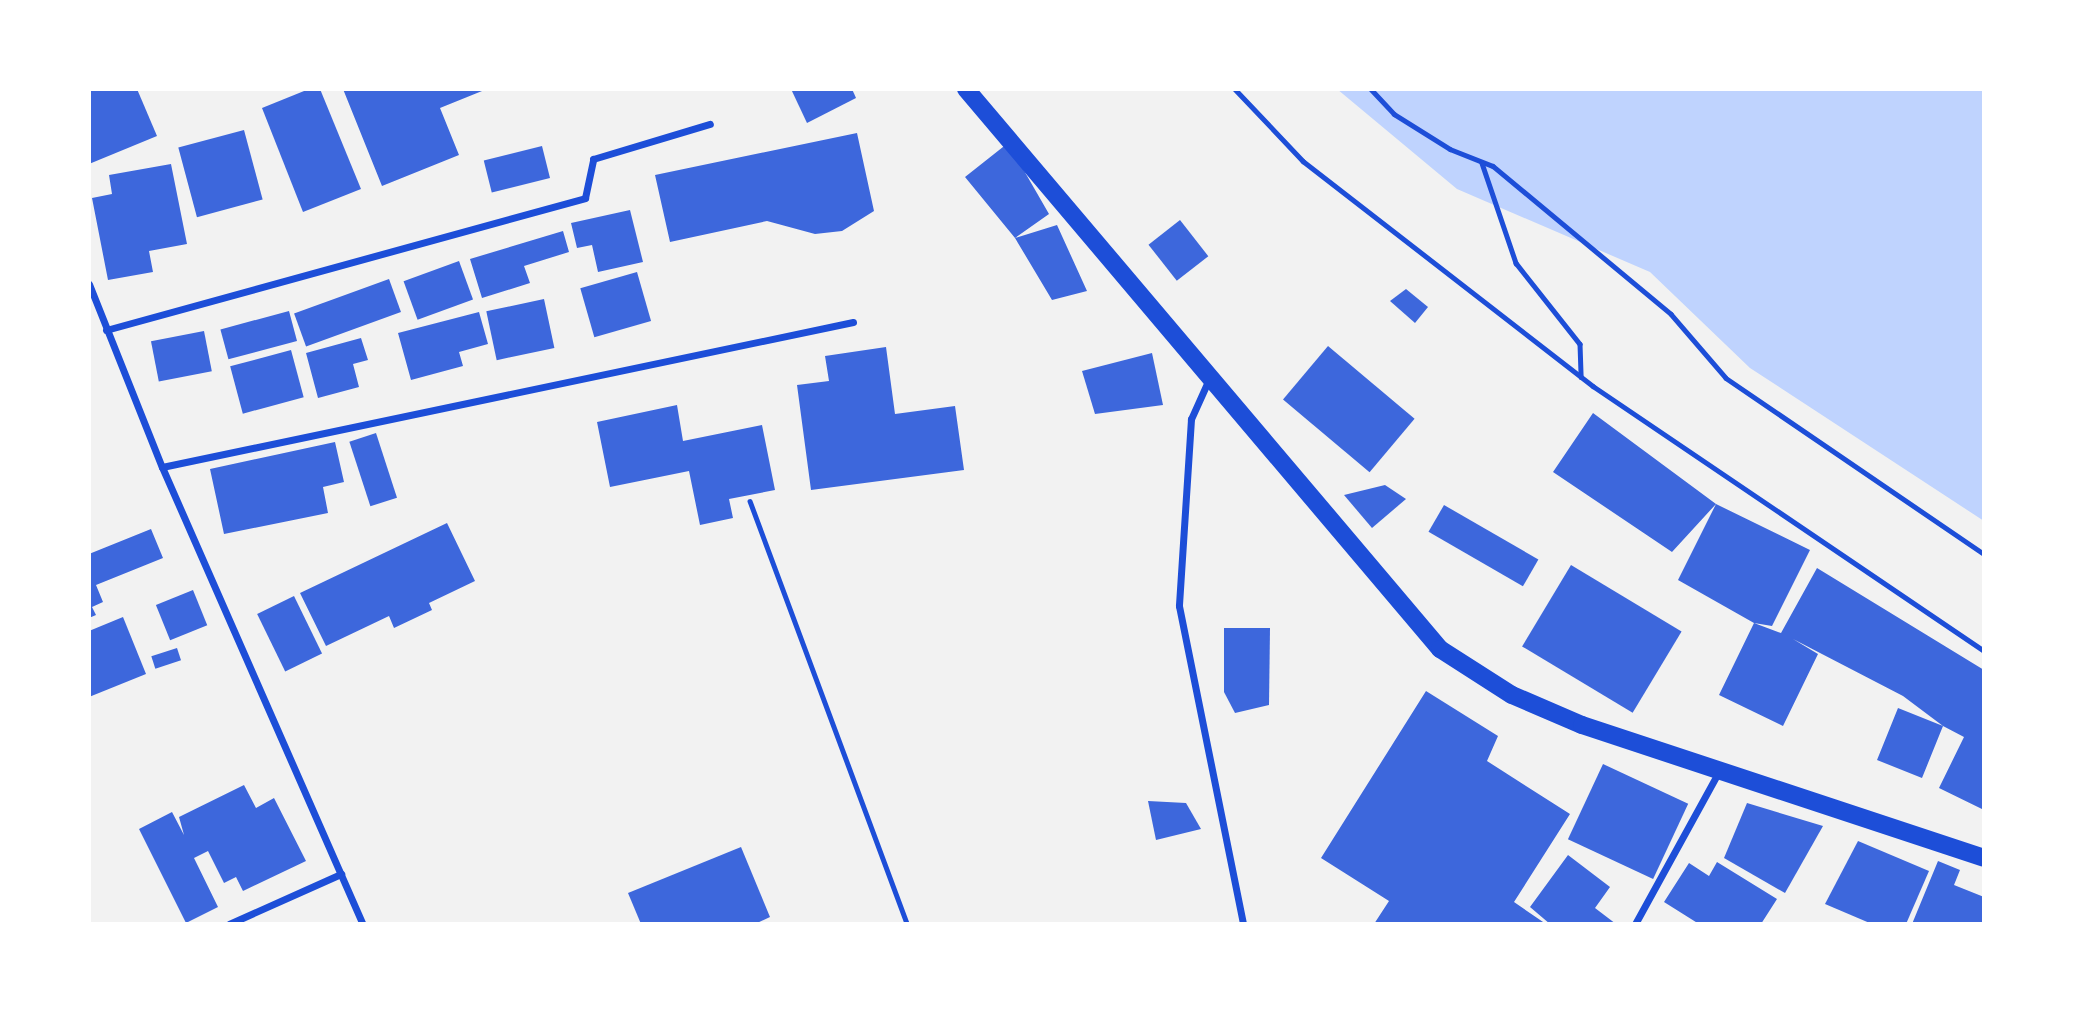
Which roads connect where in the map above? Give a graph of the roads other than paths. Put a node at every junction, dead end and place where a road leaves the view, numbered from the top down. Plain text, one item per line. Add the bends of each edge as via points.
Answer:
1 (966, 89) edge
2 (710, 124) dead end
3 (89, 284) edge
4 (853, 322) dead end
5 (106, 330) junction
6 (1210, 377) junction
7 (162, 467) junction
8 (1720, 771) junction
9 (1984, 858) edge
10 (341, 874) junction
11 (229, 924) edge
12 (363, 924) edge
13 (1244, 924) edge
14 (1635, 924) edge

1 - 6 main road
2 - 5 street via 593,159 585,198
3 - 5 street
4 - 7 street
5 - 7 street
6 - 8 main road via 1440,649 1511,695 1582,725
6 - 13 street via 1191,419 1179,606
7 - 10 street
8 - 9 main road
8 - 14 street
10 - 11 street
10 - 12 street

